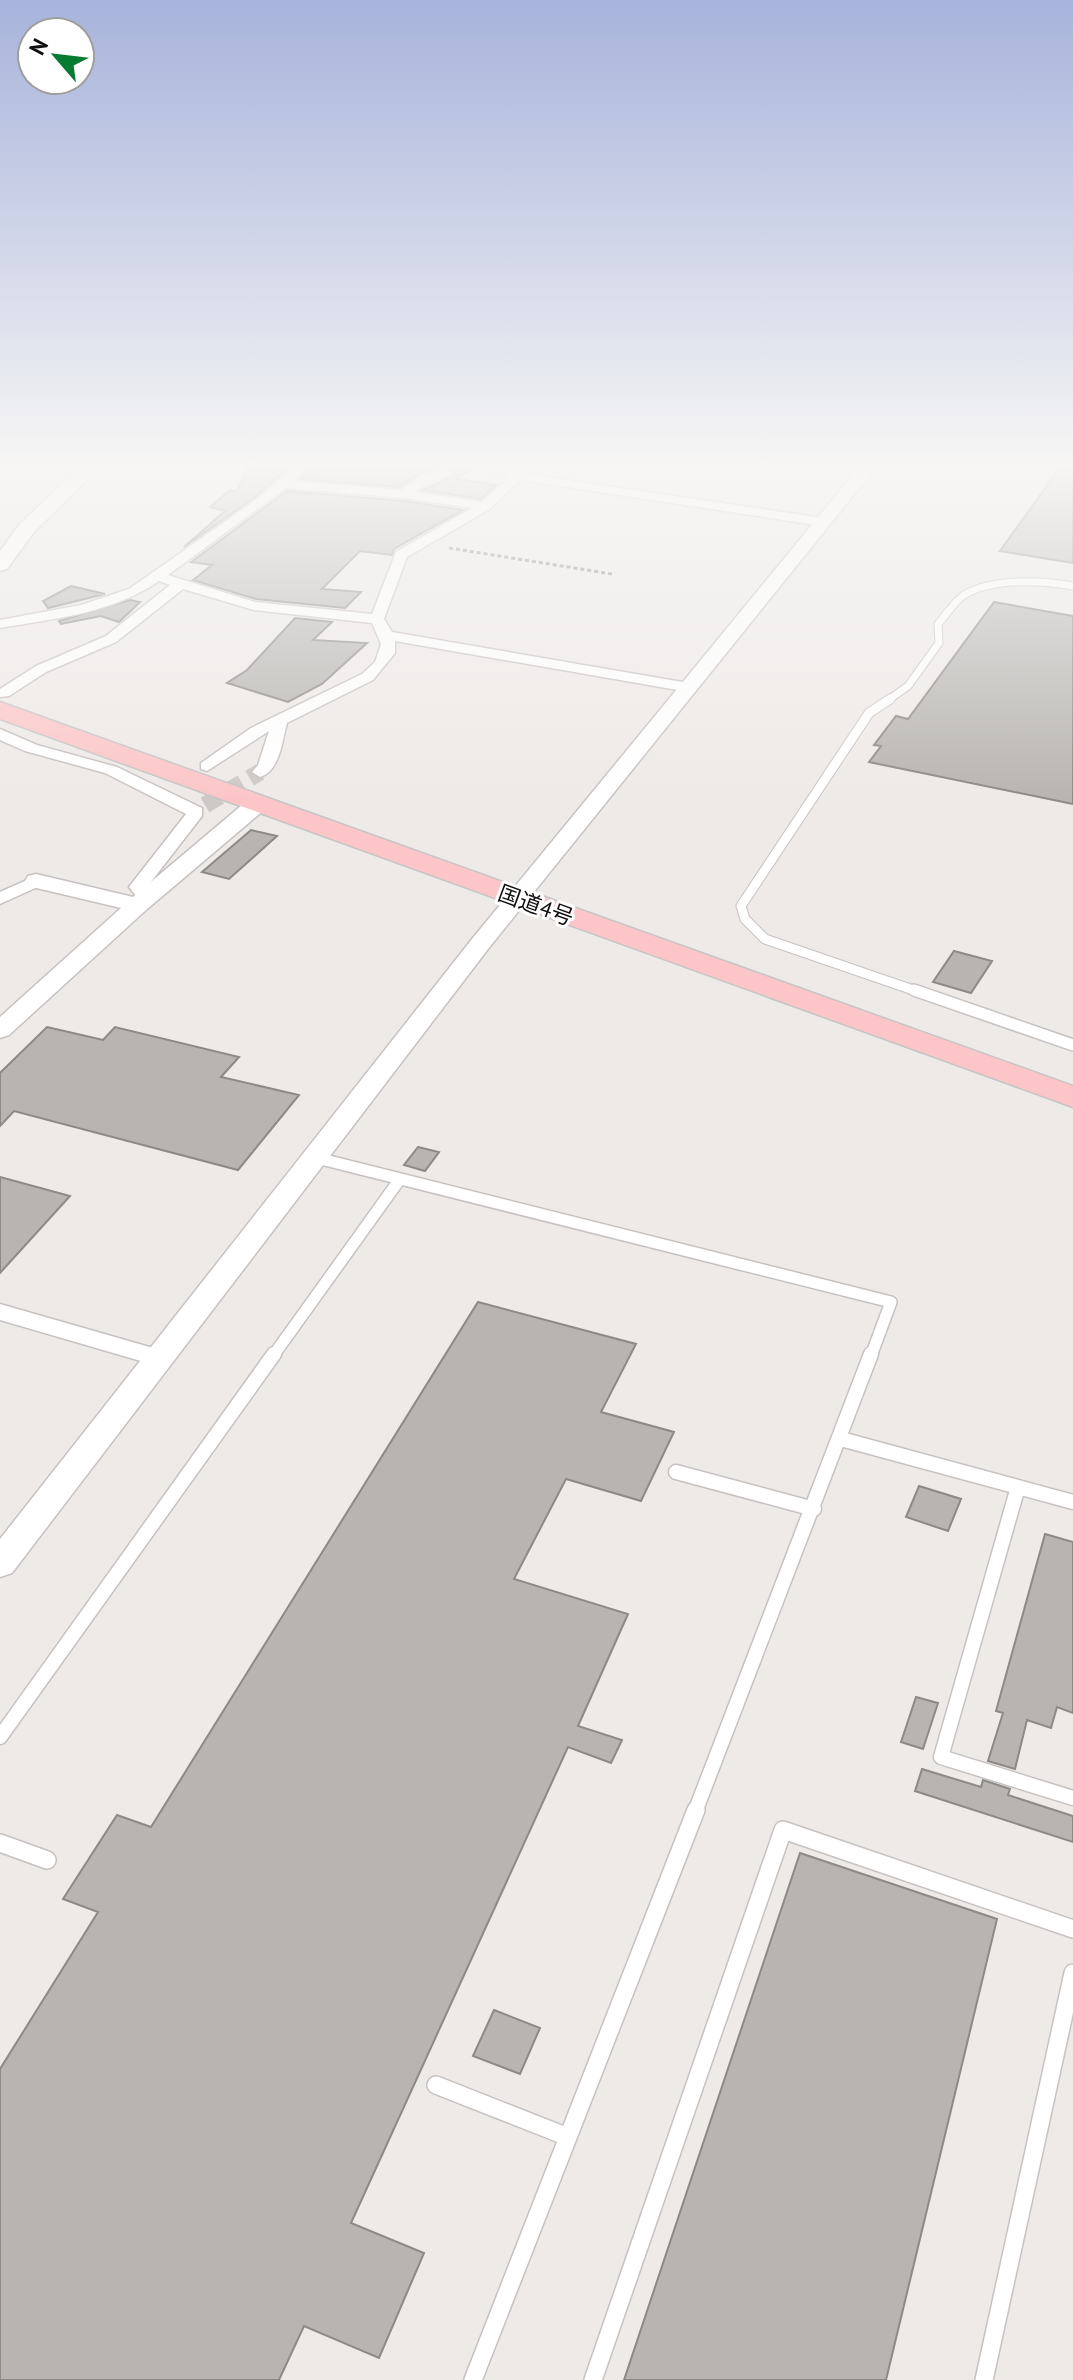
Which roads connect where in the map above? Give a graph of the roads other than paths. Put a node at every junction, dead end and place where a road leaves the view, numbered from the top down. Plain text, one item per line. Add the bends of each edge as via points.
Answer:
1 (160, 577) joint
2 (393, 577) edge
3 (778, 577) edge
4 (181, 583) junction
5 (1073, 586) edge
6 (377, 619) junction
7 (0, 624) edge
8 (386, 635) junction
9 (689, 687) junction
10 (1, 698) edge
11 (279, 723) junction
12 (0, 734) edge
13 (207, 766) junction
14 (260, 772) tunnel mouth
15 (256, 805) junction
16 (36, 881) joint
17 (526, 891) junction
18 (0, 899) edge
19 (142, 901) junction
20 (0, 1030) edge
21 (1073, 1045) edge
22 (1073, 1073) edge
23 (1073, 1097) edge
24 (313, 1157) junction
25 (400, 1179) junction
26 (0, 1312) edge
27 (158, 1358) junction
28 (841, 1439) junction
29 (676, 1472) dead end
30 (1018, 1487) junction
31 (1073, 1502) edge
32 (814, 1509) junction
33 (0, 1564) edge
34 (0, 1737) edge
35 (1073, 1798) edge
36 (0, 1843) edge
37 (47, 1860) dead end
38 (1073, 1929) edge
39 (1073, 1973) edge
40 (436, 2085) dead end
41 (568, 2137) junction
42 (473, 2380) edge
43 (593, 2380) edge
44 (984, 2380) edge

1 - 4 street
1 - 7 street via 99,605
2 - 6 street
3 - 9 street
4 - 6 street via 254,606
4 - 10 street via 111,639 41,669
5 - 21 lane via 1013,583 963,596 938,624 939,643 908,686 869,713 741,906 745,919 765,939
6 - 8 street
8 - 9 street
8 - 11 street via 388,652 378,667
9 - 17 street
10 - 13 highway, 国道4号
10 - 15 highway, 国道4号
11 - 13 street via 255,732
11 - 14 street
12 - 19 street via 111,770 200,808 138,887
13 - 17 highway, 国道4号
15 - 17 highway, 国道4号
15 - 19 street
16 - 18 street
16 - 19 street
17 - 22 highway, 国道4号
17 - 23 highway, 国道4号
17 - 24 street
19 - 20 street
24 - 25 lane
24 - 27 street
25 - 28 lane via 891,1302
25 - 34 lane
26 - 27 street
27 - 33 street
28 - 30 lane
28 - 32 lane
29 - 32 lane
30 - 31 lane
30 - 35 lane via 941,1757
32 - 41 lane
36 - 37 lane
38 - 43 lane via 783,1830
39 - 44 lane
40 - 41 lane
41 - 42 lane

